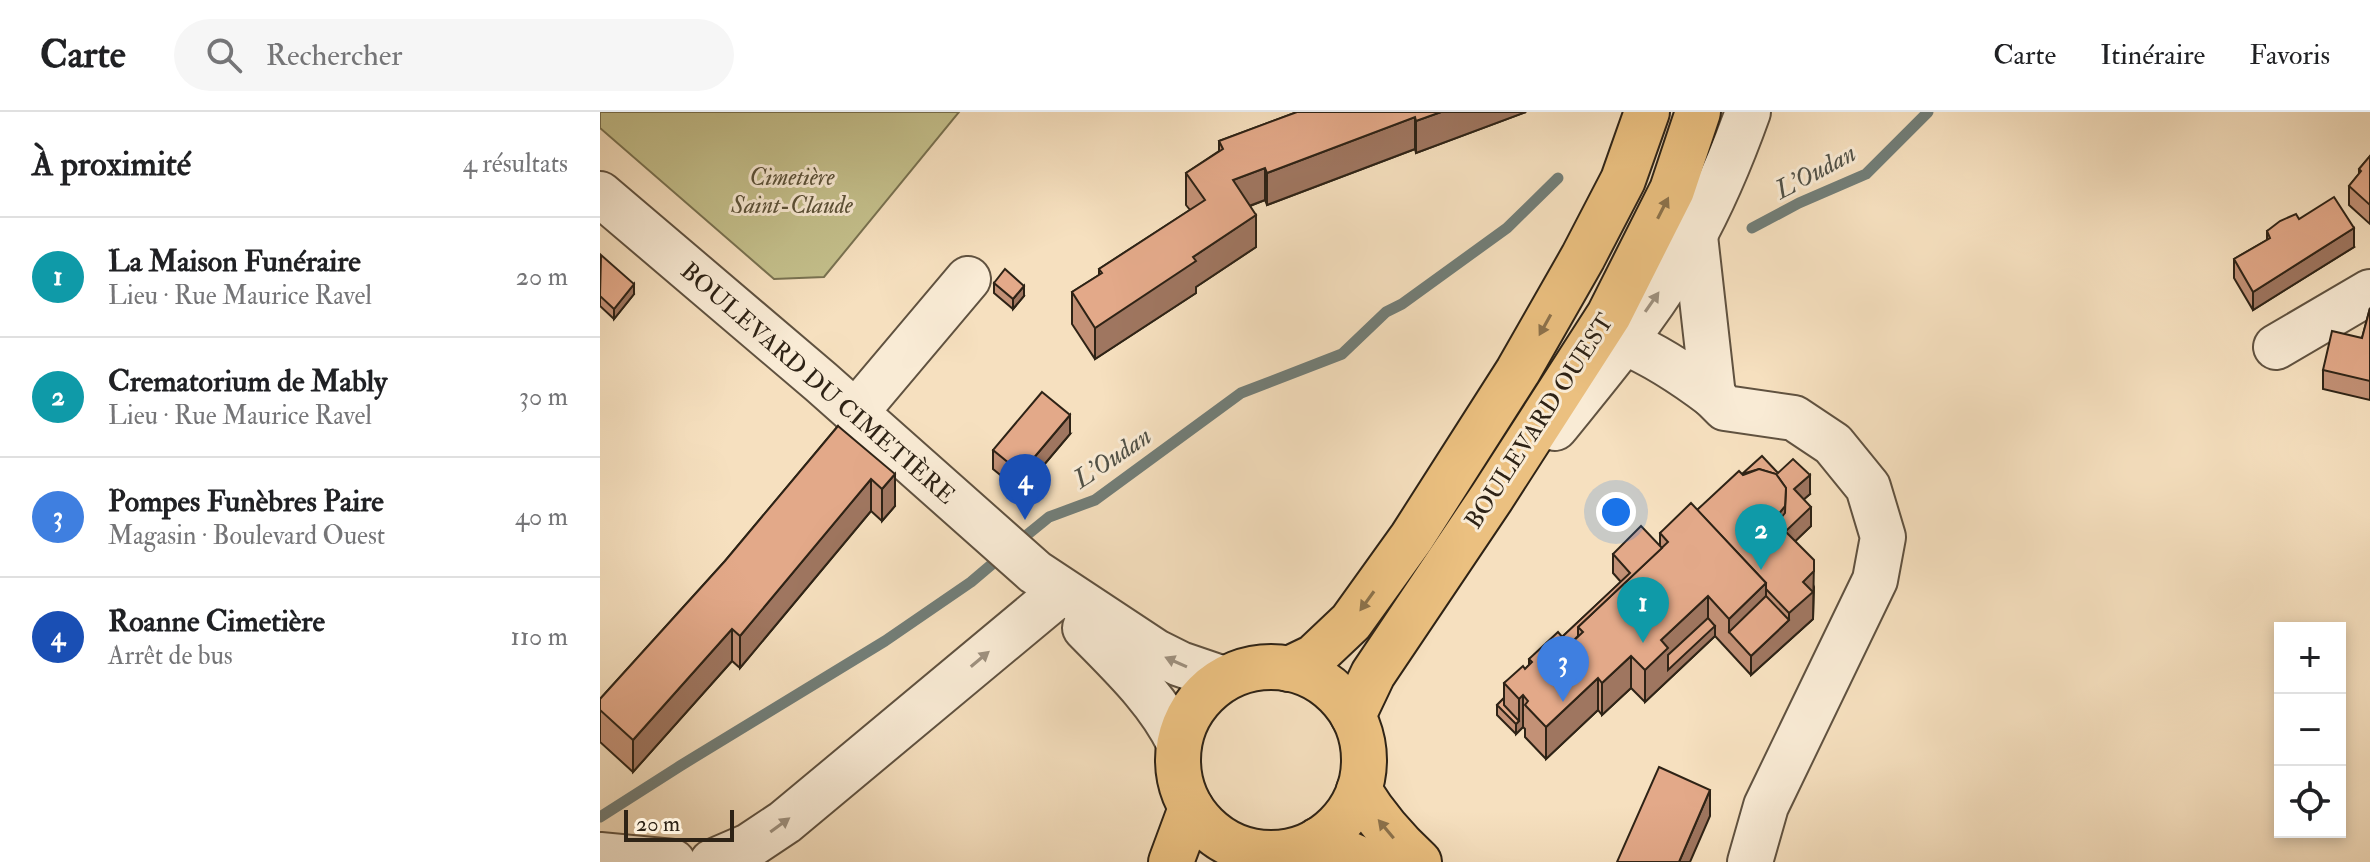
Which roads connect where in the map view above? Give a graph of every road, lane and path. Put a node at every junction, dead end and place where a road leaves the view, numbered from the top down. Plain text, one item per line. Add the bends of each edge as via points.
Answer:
1 (1647, 112) edge
2 (1698, 112) edge
3 (1748, 112) edge
4 (600, 194) edge
5 (1695, 236) junction
6 (968, 279) dead end
7 (2370, 292) edge
8 (1624, 342) junction
9 (2276, 347) dead end
10 (1713, 396) junction
11 (855, 413) junction
12 (1448, 561) junction
13 (1045, 585) junction
14 (1289, 669) junction
15 (1224, 679) junction
16 (1353, 716) junction
17 (1179, 743) junction
18 (1359, 790) junction
19 (1191, 808) junction
20 (1318, 840) junction
21 (1234, 855) edge
22 (604, 856) edge
23 (673, 862) edge
24 (712, 862) edge
25 (1171, 862) edge
26 (1367, 862) edge
27 (1419, 862) edge
28 (1750, 862) edge

1 -> 14 main road, BOULEVARD OUEST via 1623,180 1583,257 1412,537 1351,622 1314,657
12 -> 2 main road, BOULEVARD OUEST via 1609,315 1672,190
3 - 5 street
4 - 11 street, BOULEVARD DU CIMETIÈRE
8 -> 5 street
5 - 10 street
6 - 11 street
7 - 9 street
8 - 10 street via 1667,362
8 - 12 street
10 - 28 street via 1725,408 1794,418 1833,444 1868,487 1883,537 1875,580 1766,806
11 - 13 street, BOULEVARD DU CIMETIÈRE
12 - 16 main road, BOULEVARD OUEST via 1373,674
15 -> 13 street, BOULEVARD DU CIMETIÈRE via 1156,652
13 - 17 street, BOULEVARD DU CIMETIÈRE via 1133,678
24 -> 13 street via 785,822
14 - 15 main road via 1253,666
14 - 16 main road via 1330,688
15 - 17 main road via 1202,697
16 - 18 main road via 1364,753
17 - 19 main road via 1178,769
18 - 20 main road via 1351,808
27 -> 18 main road via 1379,821
19 - 21 main road
19 - 25 main road
20 - 21 main road via 1293,851
20 - 26 main road
22 - 23 street

